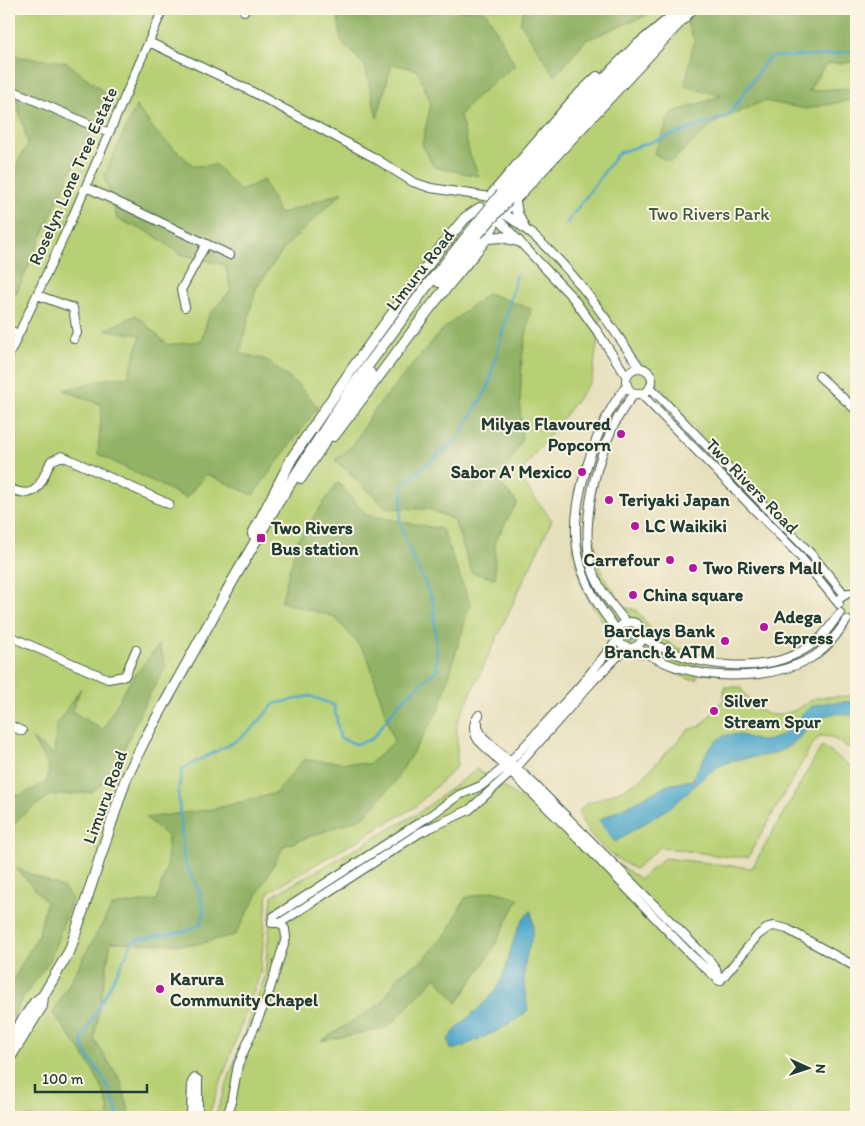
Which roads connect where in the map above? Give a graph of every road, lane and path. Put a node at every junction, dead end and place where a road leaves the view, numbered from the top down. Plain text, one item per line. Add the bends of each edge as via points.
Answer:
1 (163, 9) edge
2 (681, 9) edge
3 (687, 9) edge
4 (692, 9) edge
5 (149, 42) junction
6 (634, 47) junction
7 (9, 89) edge
8 (109, 133) junction
9 (86, 187) junction
10 (490, 197) junction
11 (480, 208) junction
12 (504, 209) junction
13 (523, 226) junction
14 (479, 234) junction
15 (535, 237) junction
16 (206, 244) junction
17 (522, 245) junction
18 (230, 255) dead end
19 (36, 295) junction
20 (185, 307) dead end
21 (9, 330) edge
22 (18, 334) junction
23 (74, 339) dead end
24 (9, 355) edge
25 (640, 368) junction
26 (819, 376) dead end
27 (627, 381) junction
28 (650, 387) junction
29 (638, 393) junction
30 (856, 410) edge
31 (695, 433) junction
32 (688, 442) junction
33 (9, 488) edge
34 (169, 504) dead end
35 (260, 536) junction
36 (227, 591) junction
37 (856, 593) edge
38 (845, 595) junction
39 (839, 604) junction
40 (840, 613) junction
41 (847, 620) junction
42 (856, 620) edge
43 (626, 623) junction
44 (618, 635) junction
45 (9, 636) edge
46 (642, 637) junction
47 (631, 647) junction
48 (136, 650) dead end
49 (9, 726) edge
50 (22, 731) dead end
51 (511, 767) junction
52 (280, 923) junction
53 (856, 966) edge
54 (44, 996) junction
55 (9, 1040) edge
56 (10, 1055) edge
57 (191, 1117) edge
58 (198, 1117) edge
59 (225, 1117) edge

1 - 5 street, Roselyn Lone Tree Estate
2 - 6 main road, Limuru Road
3 - 12 main road, Limuru Road via 594,100
4 - 12 main road, Limuru Road
5 - 8 street, Roselyn Lone Tree Estate
5 - 10 street via 249,90 413,182
6 - 10 main road, Limuru Road via 575,98
6 - 12 main road, Limuru Road
7 - 8 street
8 - 9 street, Roselyn Lone Tree Estate
9 - 16 street
9 - 19 street, Roselyn Lone Tree Estate
10 - 11 main road, Limuru Road
10 - 12 main road via 501,200
11 - 12 main road via 484,218
11 - 36 main road, Limuru Road via 465,218 404,296 292,458
12 - 13 street
12 - 13 main road via 517,213
12 - 14 main road, Limuru Road, bridge
12 - 14 main road, Limuru Road
12 - 17 street
13 - 15 street
14 - 17 main road via 502,237
14 - 35 main road, Limuru Road via 435,286 356,393
14 - 35 main road, Limuru Road via 426,287 352,387 300,466
15 - 17 street
15 - 25 street via 584,291
16 - 18 street
16 - 20 street via 181,290
17 - 27 street via 573,298 597,330
19 - 22 street, Roselyn Lone Tree Estate
19 - 23 street via 73,308
21 - 22 street
22 - 24 street, Roselyn Lone Tree Estate
25 - 27 street via 632,370
25 - 28 street via 650,373
26 - 30 street
27 - 29 street
27 - 44 street via 592,446 577,528 578,553 590,593
28 - 29 street
28 - 31 street, Two Rivers Road
29 - 32 street, Two Rivers Road
29 - 43 street via 624,404 611,429 596,478 588,534 596,580
31 - 32 street
31 - 38 street, Two Rivers Road via 813,556
32 - 39 street, Two Rivers Road via 798,554
33 - 34 street via 21,494 32,492 41,483 51,460 62,456
35 - 36 main road, Limuru Road
36 - 54 main road, Limuru Road via 125,781 78,929 62,967
37 - 38 street
38 - 39 street
39 - 40 street
40 - 41 street
40 - 46 street via 818,640 803,650 771,661 742,665 679,656
41 - 42 street
41 - 47 street via 826,647 810,659 770,672 743,676 680,668
43 - 44 street
43 - 46 street via 638,626
44 - 47 street
44 - 51 street via 580,686
45 - 48 street via 108,680 124,676
46 - 47 street
47 - 51 street via 610,662
49 - 50 street
51 - 51 street via 478,740 474,725 479,715 478,728 483,737
51 - 52 street via 460,816 421,832
51 - 52 street via 482,786 449,801 272,919 273,924
51 - 53 street via 710,961 718,980 723,980 764,929 774,926 787,929
52 - 59 street via 286,938 267,998 238,1065 230,1108
54 - 55 main road, Limuru Road via 35,1002
54 - 56 main road, Limuru Road via 42,1006
57 - 58 street via 192,1082 195,1078 198,1081

